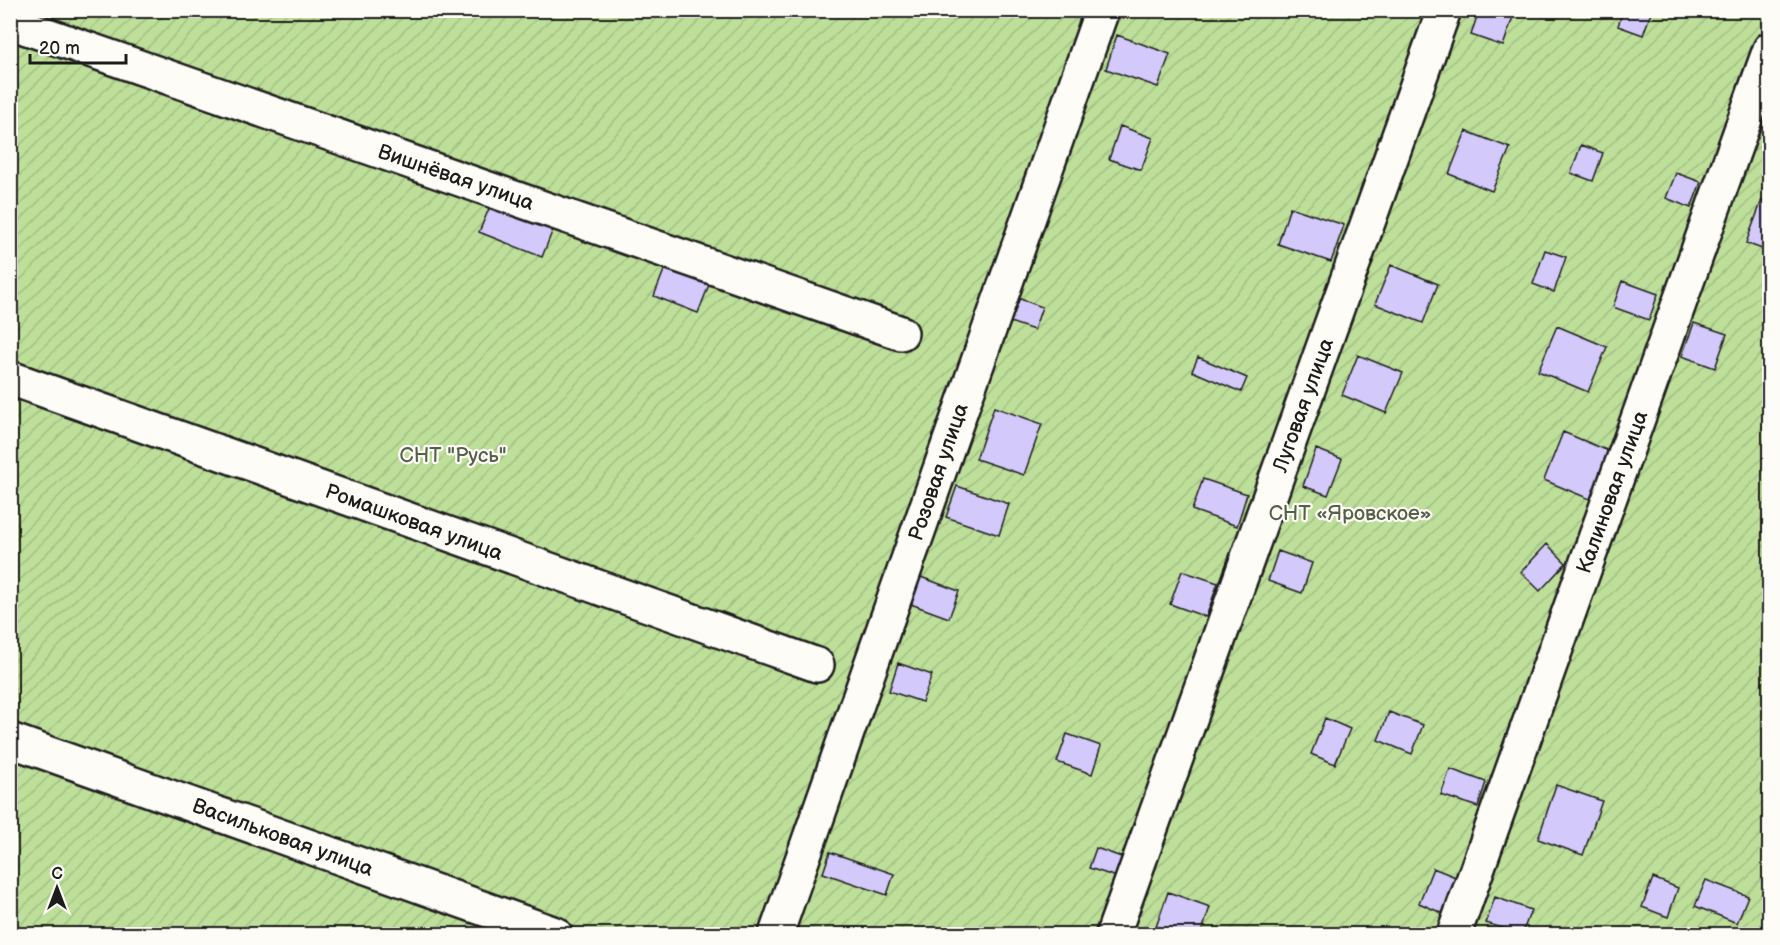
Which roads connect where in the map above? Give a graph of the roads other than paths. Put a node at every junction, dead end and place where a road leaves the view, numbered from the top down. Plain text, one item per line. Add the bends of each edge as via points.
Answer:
1 (1102, 10) edge
2 (1444, 10) edge
3 (10, 22) edge
4 (1770, 49) edge
5 (901, 333) dead end
6 (10, 378) edge
7 (817, 665) dead end
8 (10, 740) edge
9 (555, 934) edge
10 (776, 934) edge
11 (1113, 934) edge
12 (1454, 934) edge

1 - 10 street, Розовая улица
2 - 11 street, Луговая улица
3 - 5 street, Вишнёвая улица
4 - 12 street, Калиновая улица
6 - 7 street, Ромашковая улица
8 - 9 street, Васильковая улица

